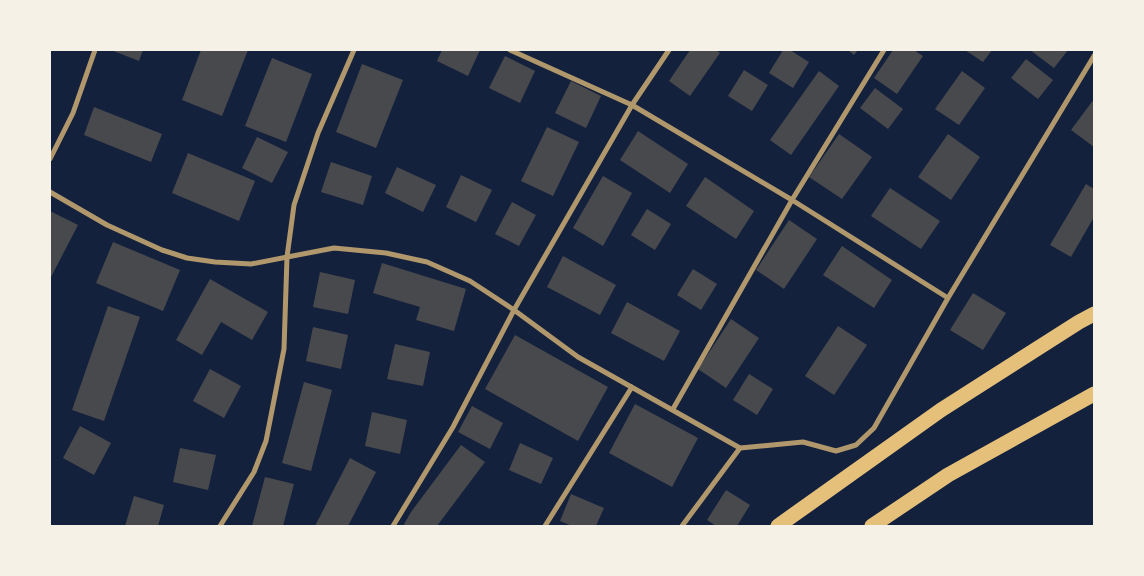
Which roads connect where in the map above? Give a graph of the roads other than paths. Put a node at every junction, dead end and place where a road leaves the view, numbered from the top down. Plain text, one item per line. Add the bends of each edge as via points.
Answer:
1 (95, 50) edge
2 (354, 50) edge
3 (669, 50) edge
4 (884, 50) edge
5 (514, 51) edge
6 (1094, 56) edge
7 (632, 105) junction
8 (50, 159) edge
9 (50, 192) edge
10 (792, 200) junction
11 (287, 257) junction
12 (948, 298) junction
13 (514, 310) junction
14 (1094, 314) edge
15 (632, 387) junction
16 (1094, 394) edge
17 (672, 409) junction
18 (740, 448) junction
19 (220, 526) edge
20 (393, 526) edge
21 (545, 526) edge
22 (682, 526) edge
23 (778, 526) edge
24 (872, 526) edge

1 - 8 street via 72,113
2 - 11 street via 318,133 294,205
3 - 7 street
4 - 10 street
5 - 7 street
6 - 12 street
7 - 10 street
7 - 13 street
9 - 11 street via 107,225 187,258 250,264
10 - 12 street
10 - 17 street
11 - 13 street via 334,248 395,254 427,262 470,281
11 - 19 street via 284,349 266,441 254,472
12 - 18 street via 874,428 856,445 836,451 802,442
13 - 15 street via 578,357
13 - 20 street via 453,427
14 - 23 highway via 941,410
15 - 17 street
15 - 21 street
16 - 24 highway via 948,475
17 - 18 street
18 - 22 street

